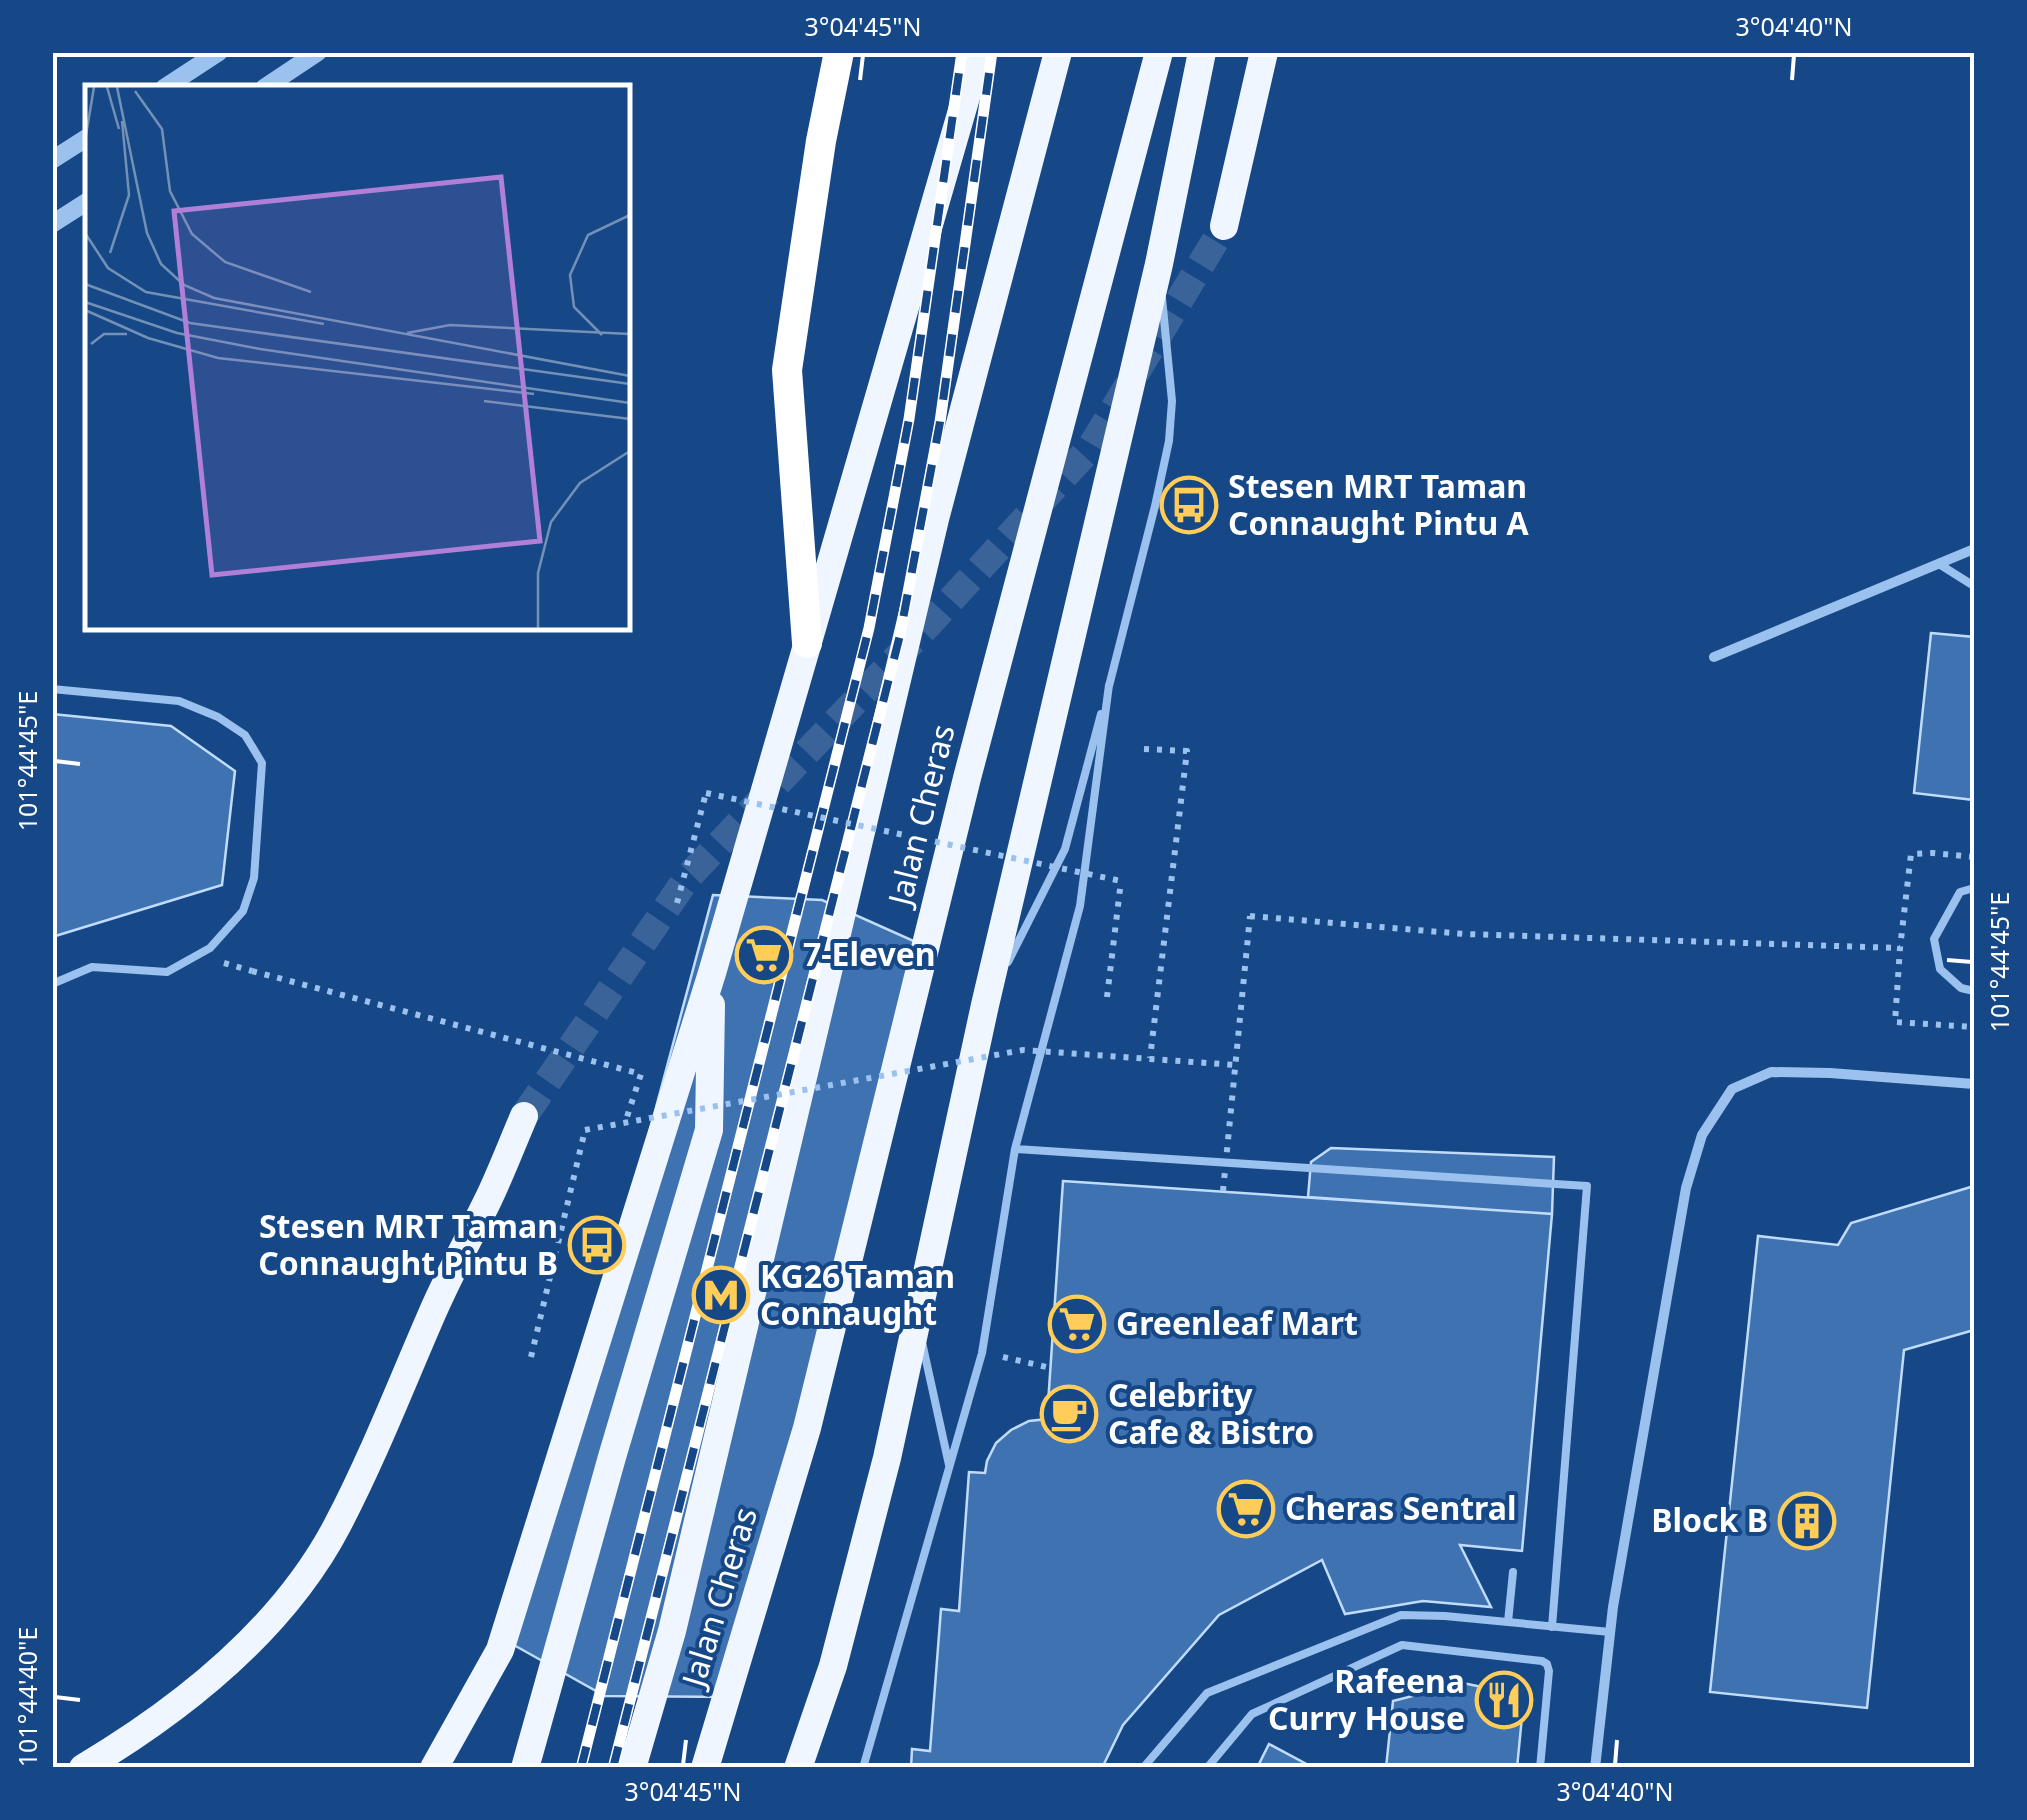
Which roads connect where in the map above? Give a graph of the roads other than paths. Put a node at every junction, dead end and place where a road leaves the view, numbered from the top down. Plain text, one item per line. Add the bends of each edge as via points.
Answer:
1 (219, 52) edge
2 (318, 52) edge
3 (838, 52) edge
4 (978, 52) edge
5 (1058, 52) edge
6 (1160, 52) edge
7 (1202, 52) edge
8 (1264, 52) edge
9 (169, 85) edge
10 (268, 85) edge
11 (85, 139) edge
12 (52, 160) edge
13 (85, 203) edge
14 (52, 224) edge
15 (1224, 226) tunnel mouth
16 (1159, 264) junction
17 (1974, 549) edge
18 (1938, 564) junction
19 (1974, 586) edge
20 (807, 643) junction
21 (1714, 657) dead end
22 (1109, 684) junction
23 (52, 688) edge
24 (1974, 888) edge
25 (712, 972) junction
26 (52, 984) edge
27 (1974, 991) edge
28 (985, 1005) junction
29 (1974, 1084) edge
30 (524, 1116) tunnel mouth
31 (1015, 1149) junction
32 (918, 1323) junction
33 (950, 1468) junction
34 (1513, 1572) dead end
35 (1508, 1622) junction
36 (1552, 1626) junction
37 (1610, 1632) junction
38 (83, 1768) edge
39 (434, 1768) edge
40 (525, 1768) edge
41 (632, 1768) edge
42 (705, 1768) edge
43 (798, 1768) edge
44 (863, 1768) edge
45 (1143, 1768) edge
46 (1207, 1768) edge
47 (1540, 1768) edge
48 (1595, 1768) edge

1 - 9 street
2 - 10 street
3 - 20 highway via 787,370
4 - 20 highway
5 - 41 highway, Jalan Cheras via 934,518 672,1631
6 - 42 highway, Jalan Cheras via 967,778 808,1428
7 - 16 highway
8 - 15 highway
11 - 12 street
13 - 14 street
16 - 22 lane via 1172,400 1169,441
16 - 28 highway
17 - 18 street
18 - 19 lane
18 - 21 street
20 - 25 highway
22 - 28 lane via 1066,849
22 - 31 lane via 1080,906
23 - 26 lane via 180,702 245,735 262,764 254,878 243,911 210,948 166,972 92,967
24 - 27 lane via 1960,892 1934,939 1940,969
25 - 39 highway via 500,1650
25 - 40 highway via 708,1130
28 - 32 highway
29 - 37 street via 1771,1072 1732,1089 1702,1135 1686,1188
30 - 38 highway via 337,1526 310,1570 252,1641 134,1738
31 - 33 lane via 982,1353
31 - 36 lane via 1587,1186
32 - 33 lane
32 - 43 highway via 833,1666
33 - 44 lane
34 - 35 lane
35 - 36 lane
35 - 45 lane via 1401,1615 1207,1693
36 - 37 lane
37 - 48 street
46 - 47 lane via 1252,1714 1402,1645 1547,1664

